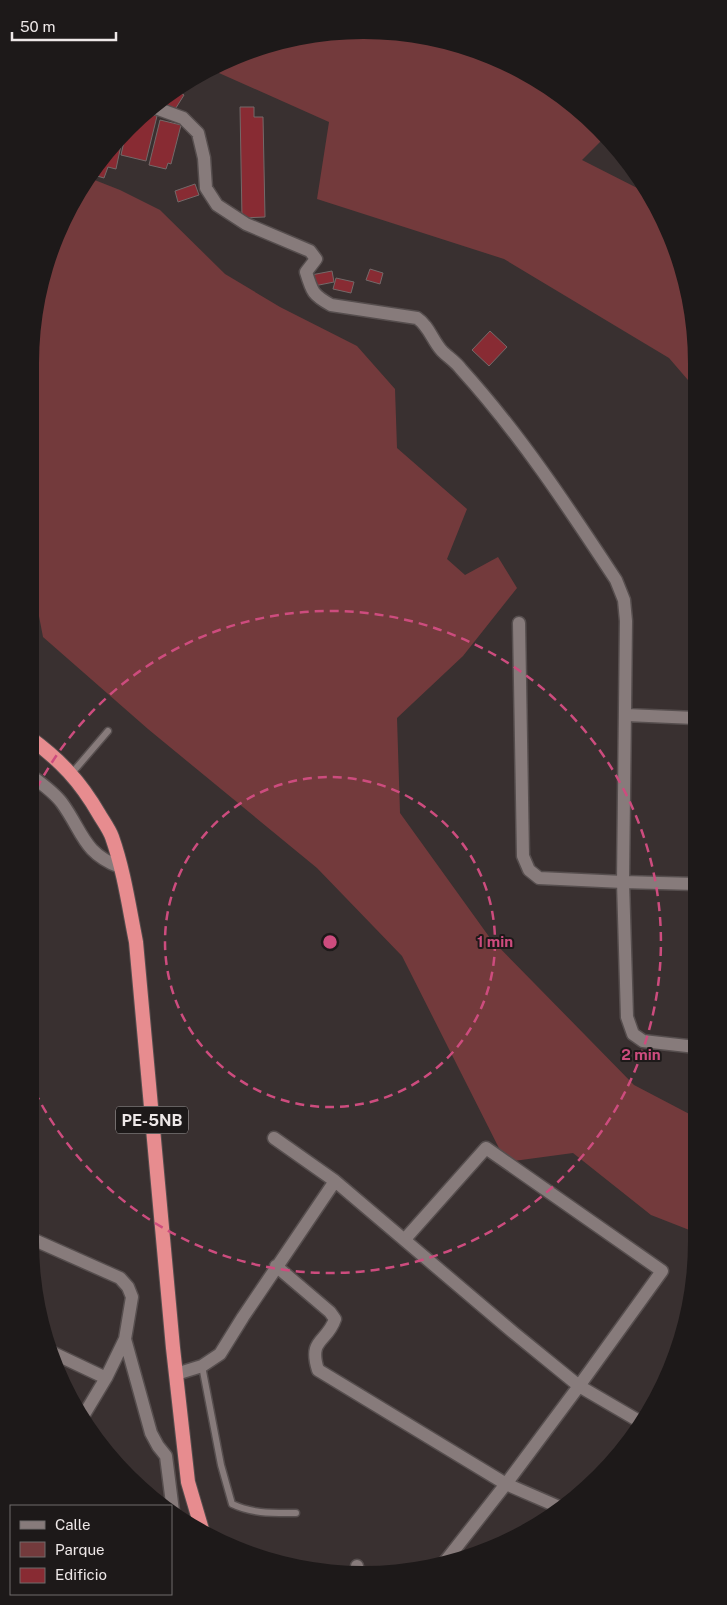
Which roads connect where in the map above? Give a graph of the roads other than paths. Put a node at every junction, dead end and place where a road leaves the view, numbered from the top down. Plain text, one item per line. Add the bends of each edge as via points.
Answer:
1 (161, 110) edge
2 (519, 623) dead end
3 (626, 714) junction
4 (688, 718) edge
5 (108, 731) dead end
6 (39, 745) edge
7 (72, 774) junction
8 (39, 781) edge
9 (120, 866) junction
10 (623, 882) junction
11 (688, 884) edge
12 (688, 1046) edge
13 (274, 1138) dead end
14 (335, 1181) junction
15 (405, 1239) junction
16 (39, 1242) edge
17 (276, 1266) junction
18 (125, 1339) junction
19 (59, 1356) edge
20 (202, 1366) junction
21 (176, 1374) junction
22 (106, 1378) junction
23 (579, 1386) junction
24 (86, 1411) edge
25 (636, 1419) edge
26 (506, 1484) junction
27 (172, 1504) edge
28 (554, 1505) edge
29 (296, 1513) dead end
30 (200, 1522) edge
31 (451, 1554) edge

1 - 3 street via 183,118 198,133 206,188 217,205 246,224 310,250 316,259 306,272 311,290 320,299 331,305 417,318 423,322 441,350 460,367 525,446 616,580 624,600
2 - 10 street via 524,856 529,870 539,878
3 - 4 street
3 - 10 street
5 - 7 lane
6 - 7 highway, PE-5NB
7 - 9 highway, PE-5NB via 90,797 112,836
8 - 9 street via 62,802 95,854
9 - 21 highway, PE-5NB via 136,942
10 - 11 street
10 - 12 street via 627,1017 633,1034 642,1041
13 - 14 street
14 - 15 street
14 - 17 street
15 - 23 street
15 - 23 street via 486,1148 662,1271
16 - 18 street via 120,1278 128,1287 132,1296
17 - 20 street via 220,1354
17 - 26 street via 335,1319 316,1346 318,1370
18 - 22 street
18 - 27 street via 151,1433 166,1456
19 - 22 street
20 - 21 street
20 - 29 lane via 232,1504 260,1513
21 - 30 highway, PE-5NB via 188,1482
22 - 24 street
23 - 25 street
23 - 26 street
26 - 28 street
26 - 31 street

